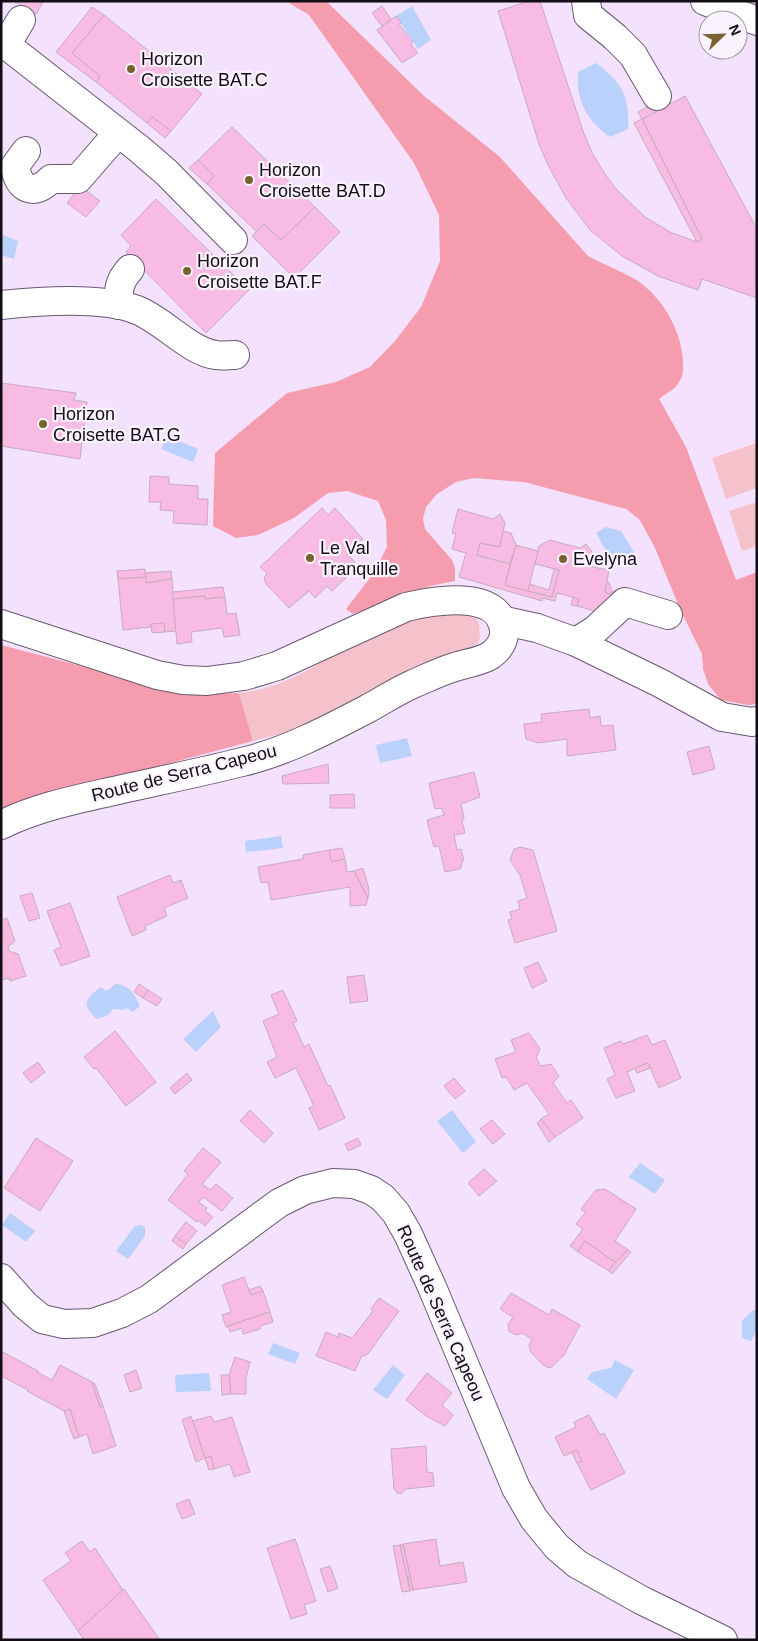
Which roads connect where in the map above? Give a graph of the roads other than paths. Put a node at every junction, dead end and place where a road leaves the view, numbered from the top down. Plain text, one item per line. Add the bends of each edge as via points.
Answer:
1 (705, 1) edge
2 (582, 14) edge
3 (21, 20) dead end
4 (757, 21) edge
5 (4, 43) edge
6 (657, 96) dead end
7 (118, 133) junction
8 (26, 151) dead end
9 (233, 240) dead end
10 (130, 269) dead end
11 (1, 305) edge
12 (119, 305) junction
13 (236, 355) dead end
14 (668, 615) dead end
15 (501, 620) junction
16 (1, 624) edge
17 (576, 642) junction
18 (757, 721) edge
19 (1, 825) edge
20 (1, 1278) edge
21 (723, 1640) edge

1 - 4 street
2 - 6 street via 633,55
3 - 5 street
5 - 7 street via 80,91
7 - 8 street via 78,179 51,179 40,189 24,186 18,178 15,166
7 - 9 street via 190,186
10 - 12 street via 123,276 118,290
11 - 12 street via 83,301
12 - 13 street via 138,310 194,346 215,355
14 - 17 street via 625,602
15 - 16 street via 496,611 485,604 451,600 429,602 406,608 277,666 244,676 206,681 157,675
15 - 17 street
15 - 19 street, Route de Serra Capeou via 504,638 490,655 412,685 284,749 244,762 65,802
17 - 18 street via 660,682 722,717
20 - 21 street, Route de Serra Capeou via 42,1319 64,1324 93,1322 122,1313 149,1299 279,1203 305,1190 333,1183 354,1184 371,1190 383,1198 408,1234 516,1488 534,1519 557,1547 577,1564

